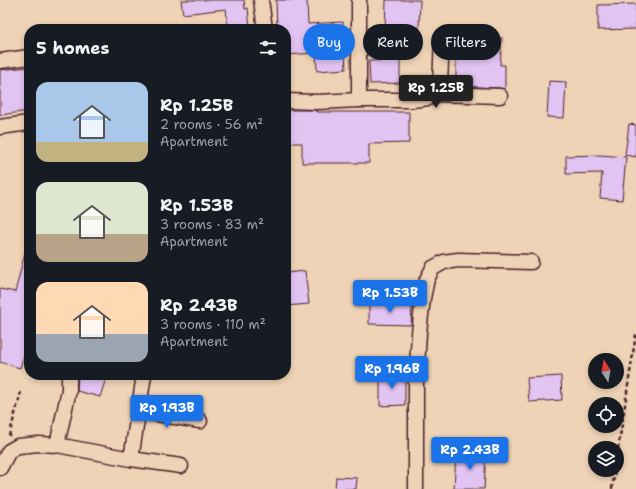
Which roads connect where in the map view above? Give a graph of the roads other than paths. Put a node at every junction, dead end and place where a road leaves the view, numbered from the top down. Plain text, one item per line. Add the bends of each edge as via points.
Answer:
1 (261, 0) edge
2 (359, 0) edge
3 (264, 24) edge
4 (24, 58) edge
5 (441, 60) edge
6 (0, 61) edge
7 (437, 94) junction
8 (500, 96) dead end
9 (359, 100) junction
10 (291, 101) edge
11 (24, 124) edge
12 (0, 127) edge
13 (532, 262) dead end
14 (69, 380) edge
15 (143, 380) edge
16 (138, 411) junction
17 (200, 420) dead end
18 (57, 445) junction
19 (131, 459) junction
20 (181, 466) dead end
21 (0, 468) edge
22 (416, 489) edge

1 - 3 street
2 - 9 street
4 - 6 street
5 - 7 street
7 - 8 street
7 - 9 street via 429,98 412,100
9 - 10 street
11 - 12 street
13 - 22 street via 444,262 433,268 427,279 419,333 416,383
14 - 18 street
15 - 16 street
16 - 17 street
16 - 19 street
18 - 19 street
18 - 21 street via 18,446 9,450
19 - 20 street

